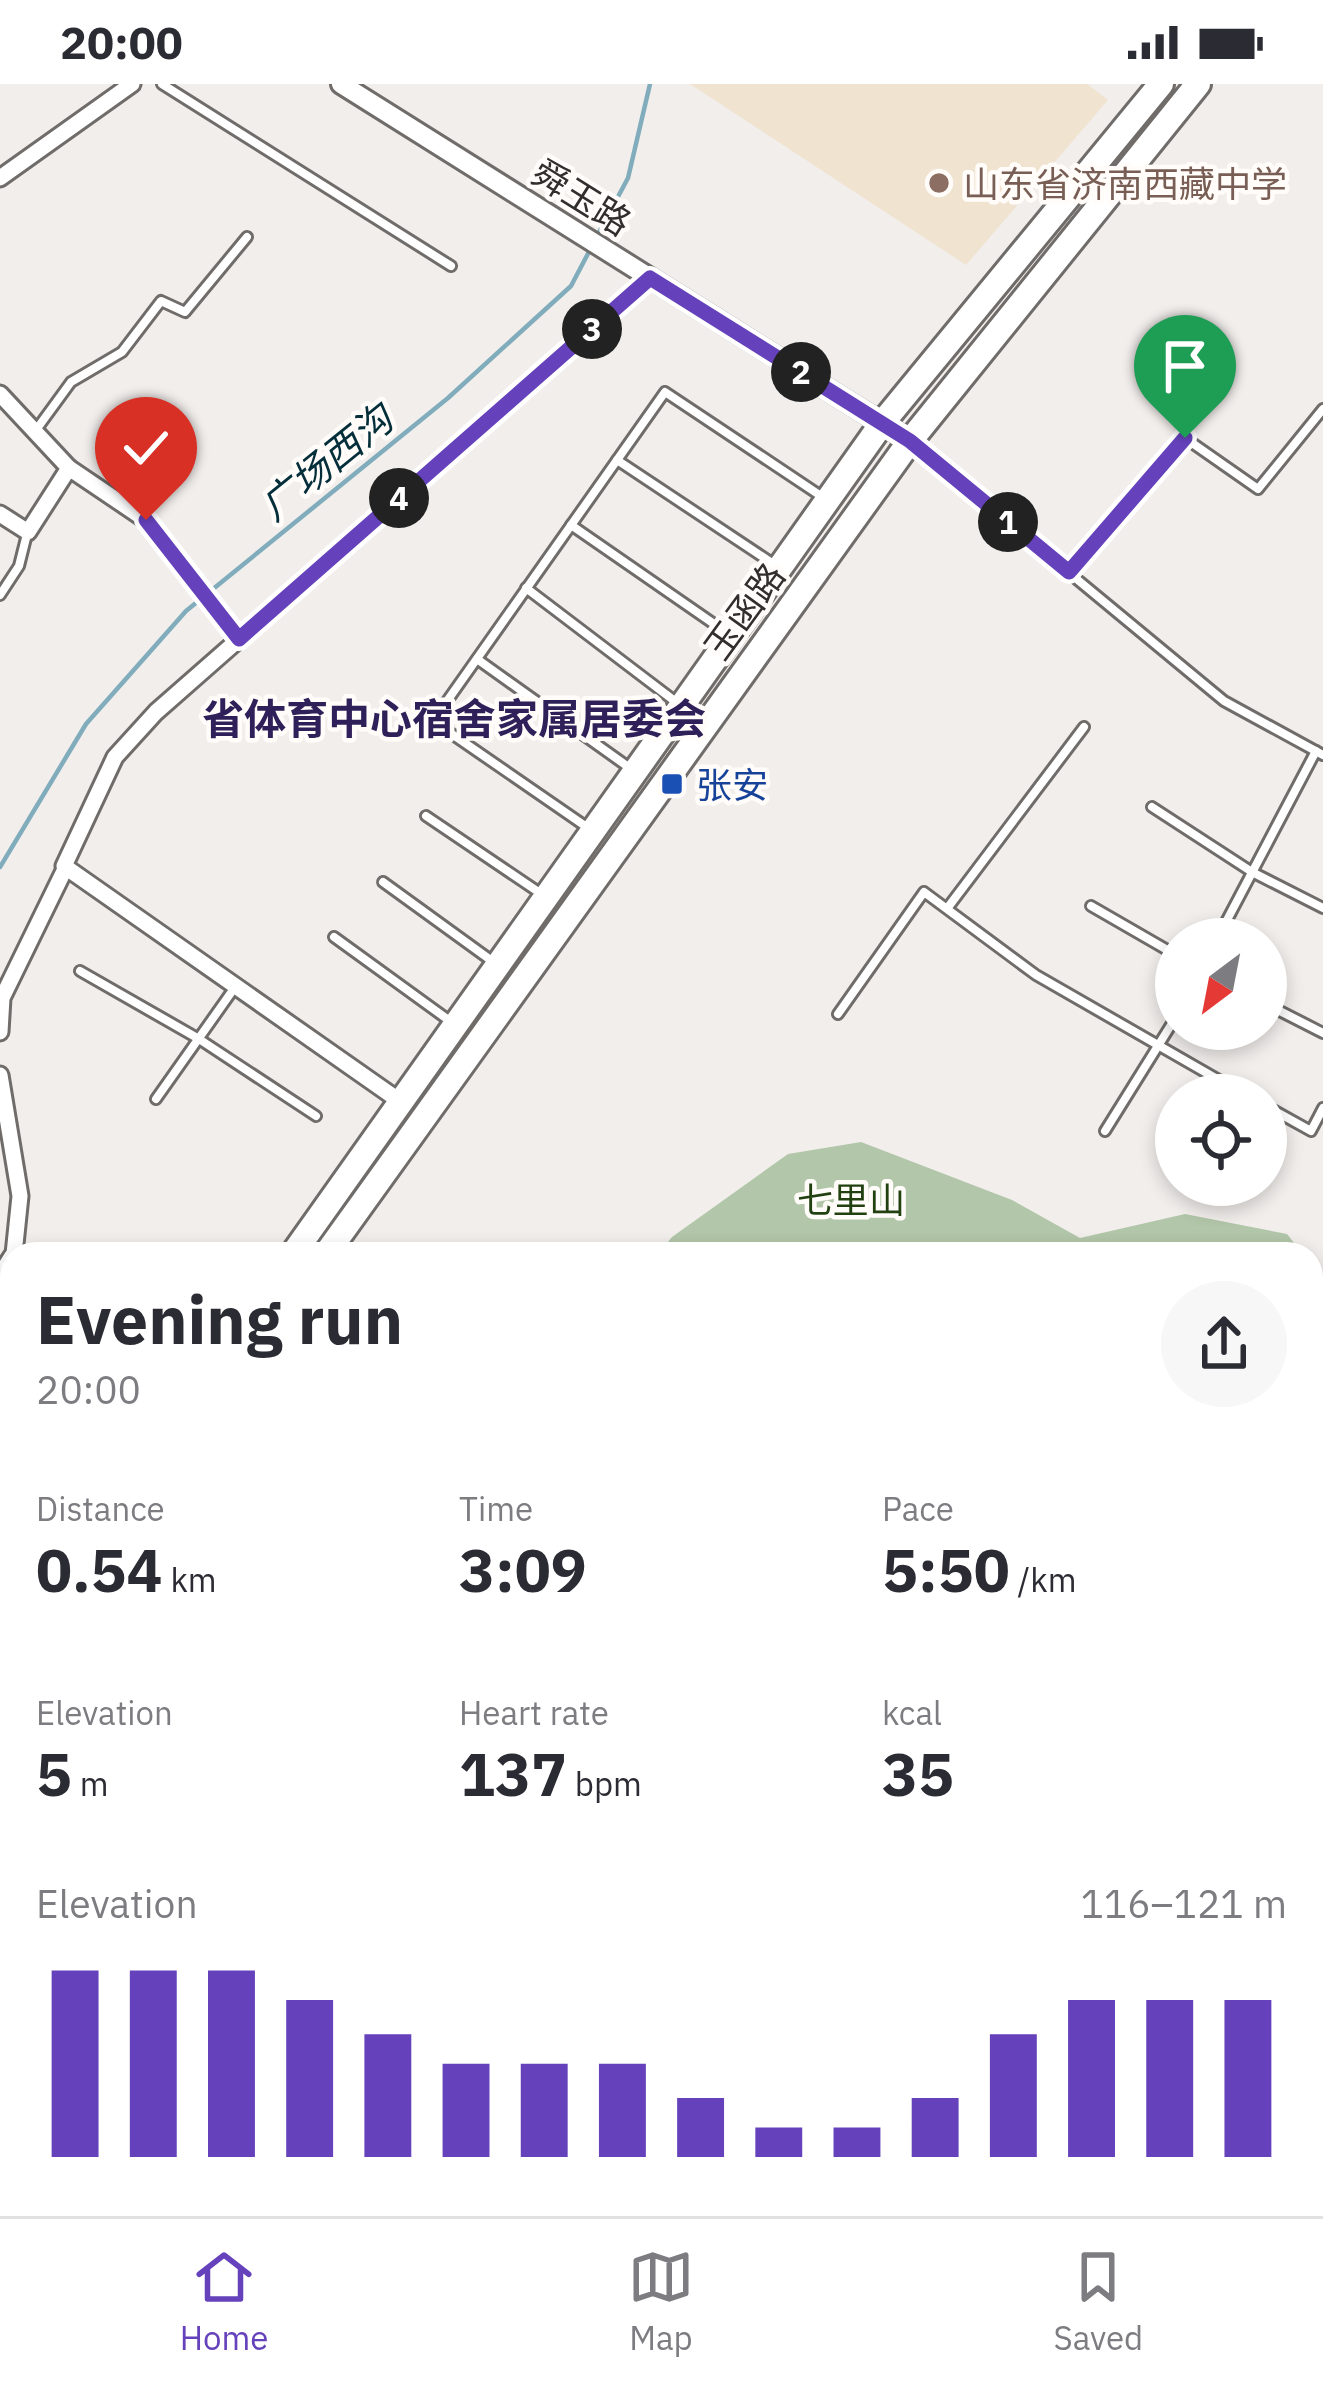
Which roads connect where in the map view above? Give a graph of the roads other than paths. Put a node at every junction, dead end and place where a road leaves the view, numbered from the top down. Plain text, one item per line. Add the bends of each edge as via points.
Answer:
1 (132, 84) edge
2 (162, 84) edge
3 (341, 84) edge
4 (1161, 84) edge
5 (1198, 84) edge
6 (0, 178) edge
7 (248, 237) dead end
8 (451, 266) dead end
9 (650, 278) junction
10 (0, 394) edge
11 (1323, 409) edge
12 (883, 422) junction
13 (35, 431) junction
14 (910, 441) junction
15 (617, 460) junction
16 (69, 468) junction
17 (827, 500) junction
18 (0, 514) edge
19 (571, 525) junction
20 (28, 532) junction
21 (779, 568) junction
22 (1069, 572) junction
23 (526, 588) junction
24 (0, 595) edge
25 (731, 636) junction
26 (239, 639) junction
27 (476, 659) junction
28 (682, 706) junction
29 (1084, 727) dead end
30 (1319, 753) edge
31 (635, 772) junction
32 (1152, 807) dead end
33 (426, 816) dead end
34 (593, 831) junction
35 (64, 871) dead end
36 (1252, 872) junction
37 (383, 882) dead end
38 (546, 898) junction
39 (949, 906) junction
40 (1091, 906) dead end
41 (1323, 908) edge
42 (1228, 918) edge
43 (334, 937) dead end
44 (1155, 944) edge
45 (498, 965) junction
46 (80, 971) dead end
47 (236, 986) junction
48 (838, 1014) dead end
49 (1287, 1015) edge
50 (455, 1025) junction
51 (0, 1032) edge
52 (1323, 1033) edge
53 (199, 1039) junction
54 (1155, 1047) edge
55 (1158, 1050) edge
56 (1161, 1050) edge
57 (1206, 1074) edge
58 (0, 1075) edge
59 (156, 1099) dead end
60 (400, 1102) junction
61 (1323, 1108) edge
62 (316, 1116) dead end
63 (1287, 1118) edge
64 (1105, 1131) dead end
65 (15, 1242) edge
66 (301, 1242) edge
67 (335, 1242) edge

1 - 6 street
2 - 8 lane
3 - 9 street, 舜玉路
4 - 12 main road, 玉函路
5 - 14 main road, 玉函路
7 - 13 lane via 185,312 161,301 122,352 71,382
9 - 12 street, 舜玉路
9 - 26 street
10 - 13 street
11 - 22 lane via 1258,489 1185,438
12 - 14 street, 舜玉路
12 - 17 main road, 玉函路
13 - 16 street
14 - 22 lane
14 - 67 main road, 玉函路
15 - 17 lane via 665,392
15 - 19 lane
15 - 21 lane
16 - 20 street
16 - 26 street via 146,520
17 - 21 main road, 玉函路
18 - 20 street
19 - 23 lane
19 - 25 lane
20 - 24 lane
21 - 25 main road, 玉函路
22 - 30 lane via 1224,700
23 - 27 lane
23 - 28 lane
25 - 28 main road, 玉函路
26 - 47 street via 115,757 64,866
27 - 31 lane
27 - 34 lane via 433,721
28 - 31 main road, 玉函路
29 - 39 lane
30 - 36 lane
31 - 34 main road, 玉函路
32 - 36 lane
33 - 38 lane
34 - 38 main road, 玉函路
35 - 51 street via 2,998
36 - 41 lane
36 - 42 lane
37 - 45 lane
38 - 45 main road, 玉函路
39 - 48 lane via 924,892
39 - 54 lane via 1036,975
40 - 44 lane
43 - 50 lane
45 - 50 main road, 玉函路
46 - 53 lane
47 - 53 lane
47 - 60 street
49 - 52 lane
50 - 60 main road, 玉函路
53 - 59 lane
53 - 62 lane
55 - 64 lane
56 - 57 lane
58 - 65 street via 20,1196
60 - 66 main road, 玉函路
61 - 63 lane via 1311,1131

